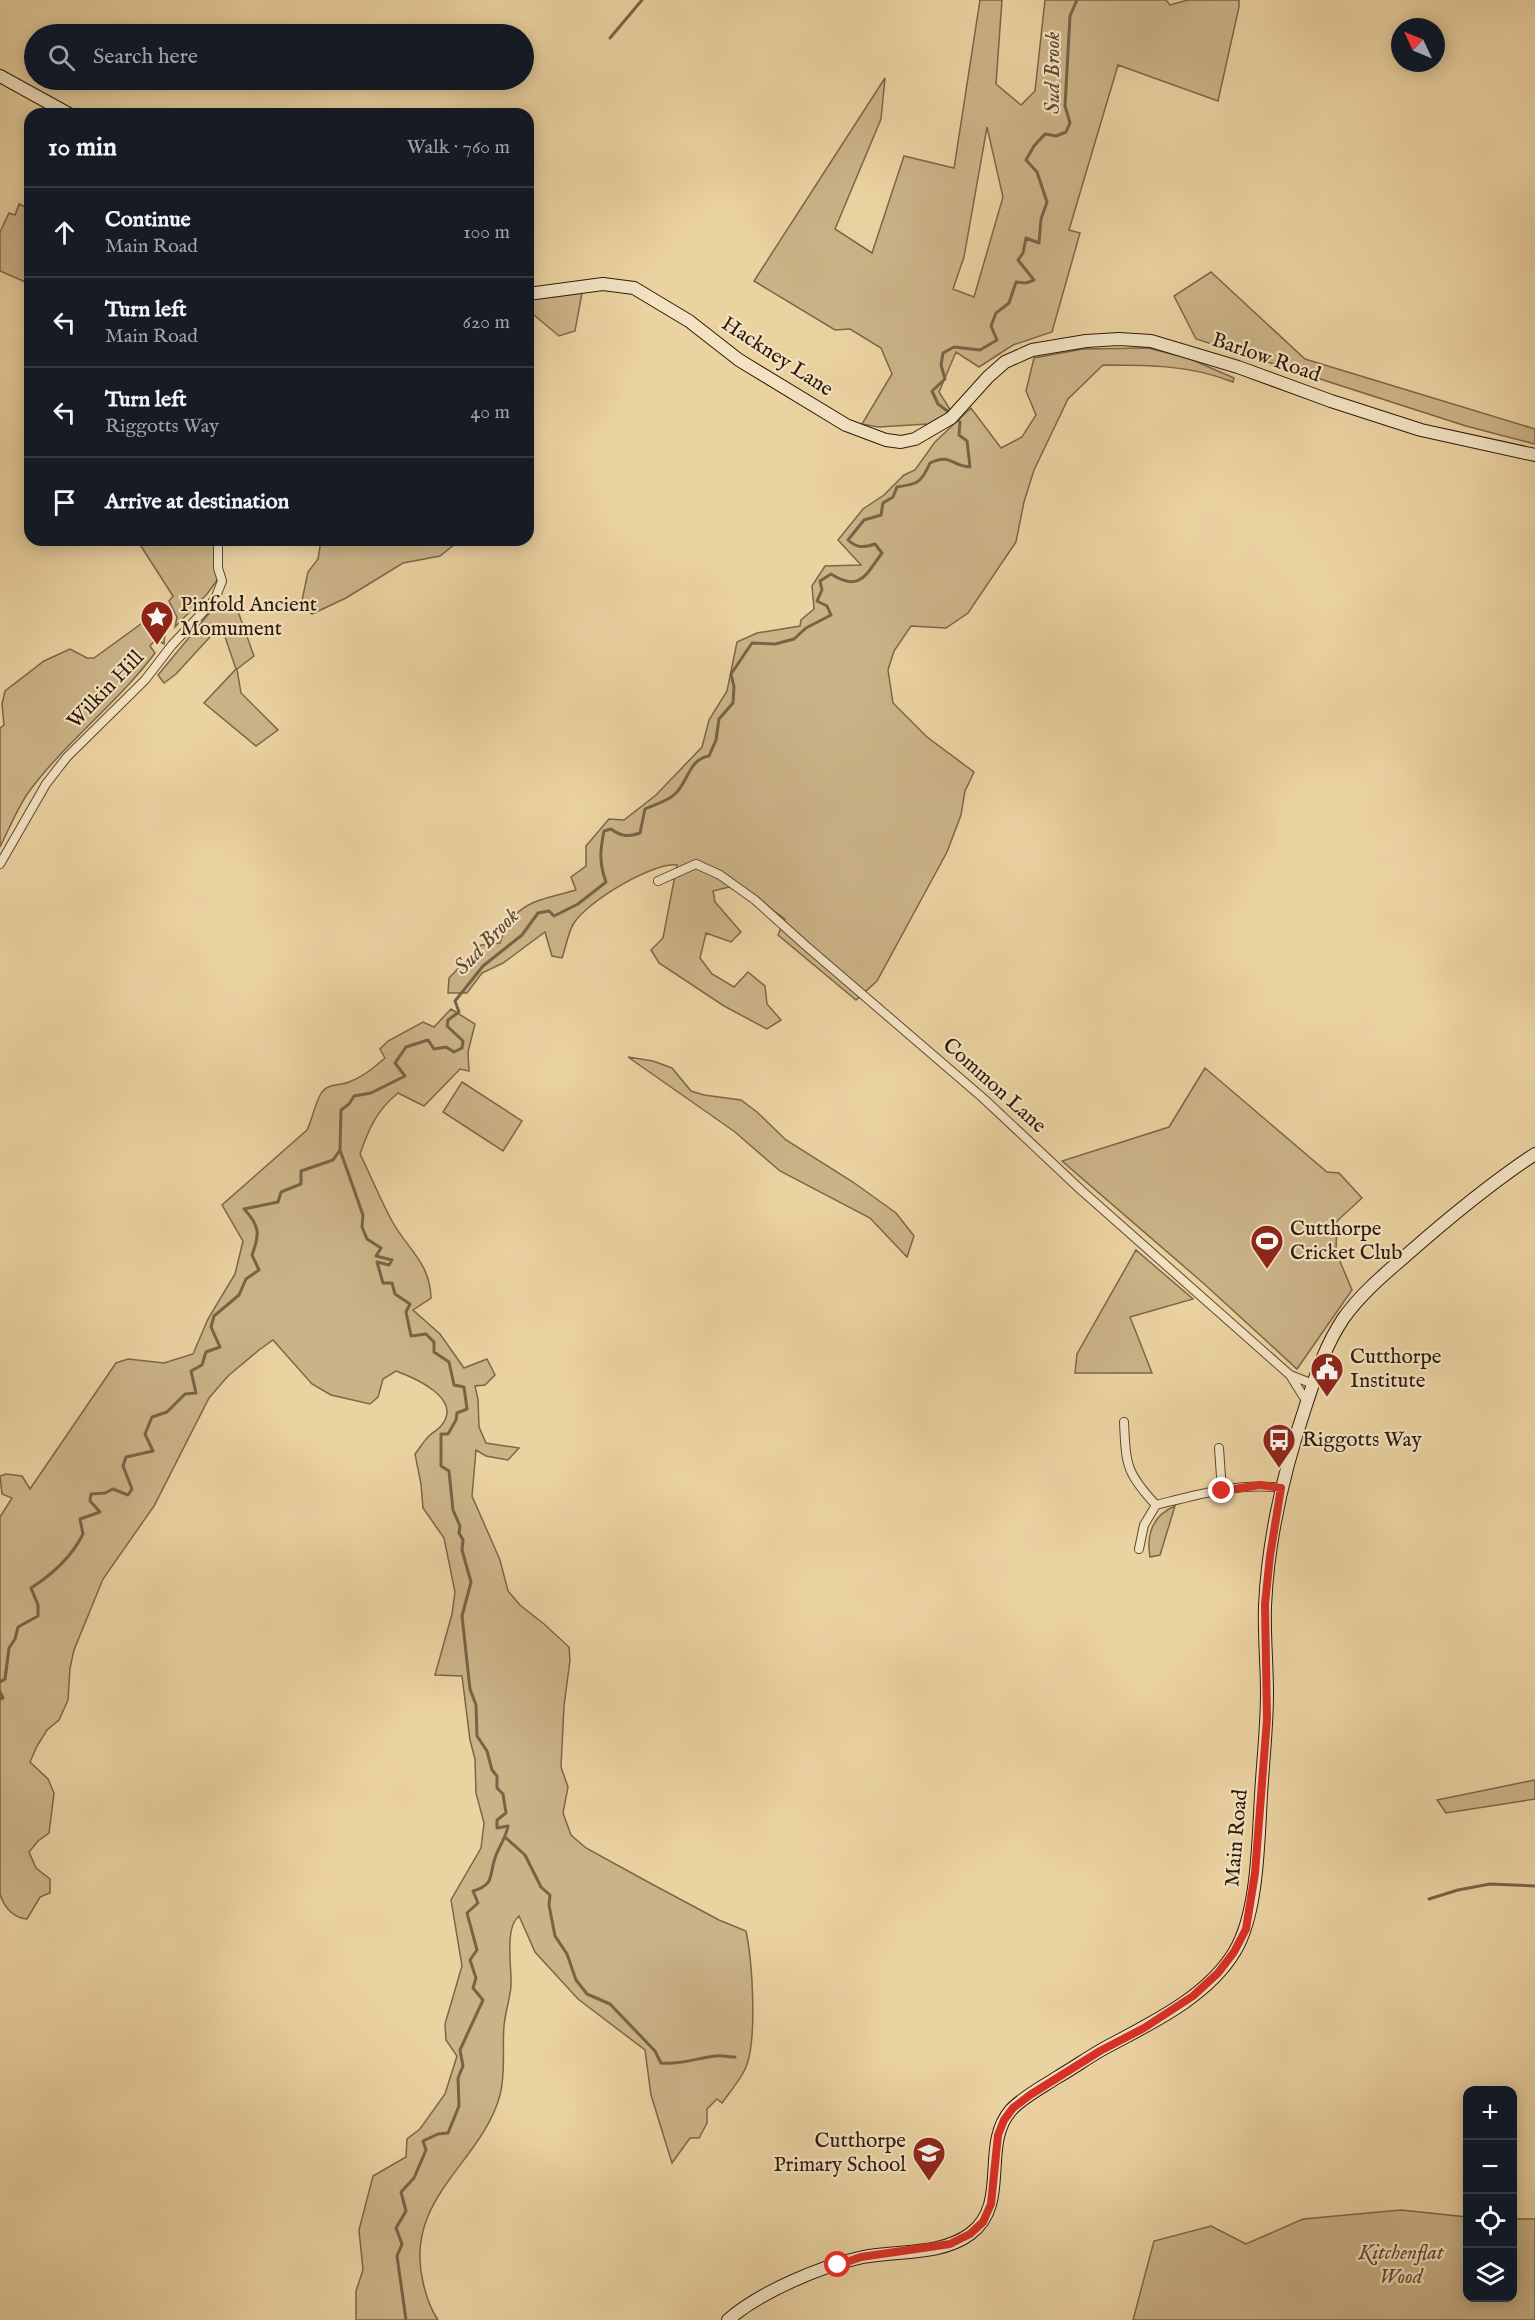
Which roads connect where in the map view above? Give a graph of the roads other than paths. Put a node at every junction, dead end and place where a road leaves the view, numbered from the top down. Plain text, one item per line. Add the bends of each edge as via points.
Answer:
1 (0, 76) edge
2 (24, 89) edge
3 (25, 90) edge
4 (58, 108) edge
5 (534, 293) edge
6 (988, 377) joint
7 (1535, 455) edge
8 (218, 546) edge
9 (0, 864) edge
10 (658, 882) dead end
11 (1535, 1154) edge
12 (1290, 1375) junction
13 (1313, 1383) junction
14 (1307, 1402) junction
15 (1124, 1422) dead end
16 (1219, 1448) dead end
17 (1281, 1488) junction
18 (1222, 1491) junction
19 (1156, 1505) junction
20 (1139, 1549) dead end
21 (728, 2320) edge

1 - 2 main road
3 - 4 main road
5 - 6 main road, Hackney Lane via 603,284 634,288 689,321 739,360 846,424 886,440 915,439 951,418
6 - 7 main road, Barlow Road via 1005,362 1032,350 1086,341 1151,341 1421,430
8 - 9 street, Wilkin Hill via 222,581 215,599 145,680 67,757 46,784
10 - 12 street, Common Lane via 696,864 720,875 755,900 983,1098
11 - 13 main road, Main Road via 1498,1178 1366,1291 1345,1315 1326,1347
12 - 13 street, Common Lane
12 - 14 street, Common Lane
13 - 14 main road, Main Road
14 - 17 main road, Main Road
15 - 19 street via 1127,1466
16 - 18 street
17 - 18 street via 1260,1485
17 - 21 main road, Main Road via 1265,1604 1267,1719 1255,1873 1246,1929 1234,1952 1193,1996 1013,2108 998,2135 991,2204 983,2222 970,2234 930,2249 861,2257 792,2280
18 - 19 street
19 - 20 street via 1144,1525

